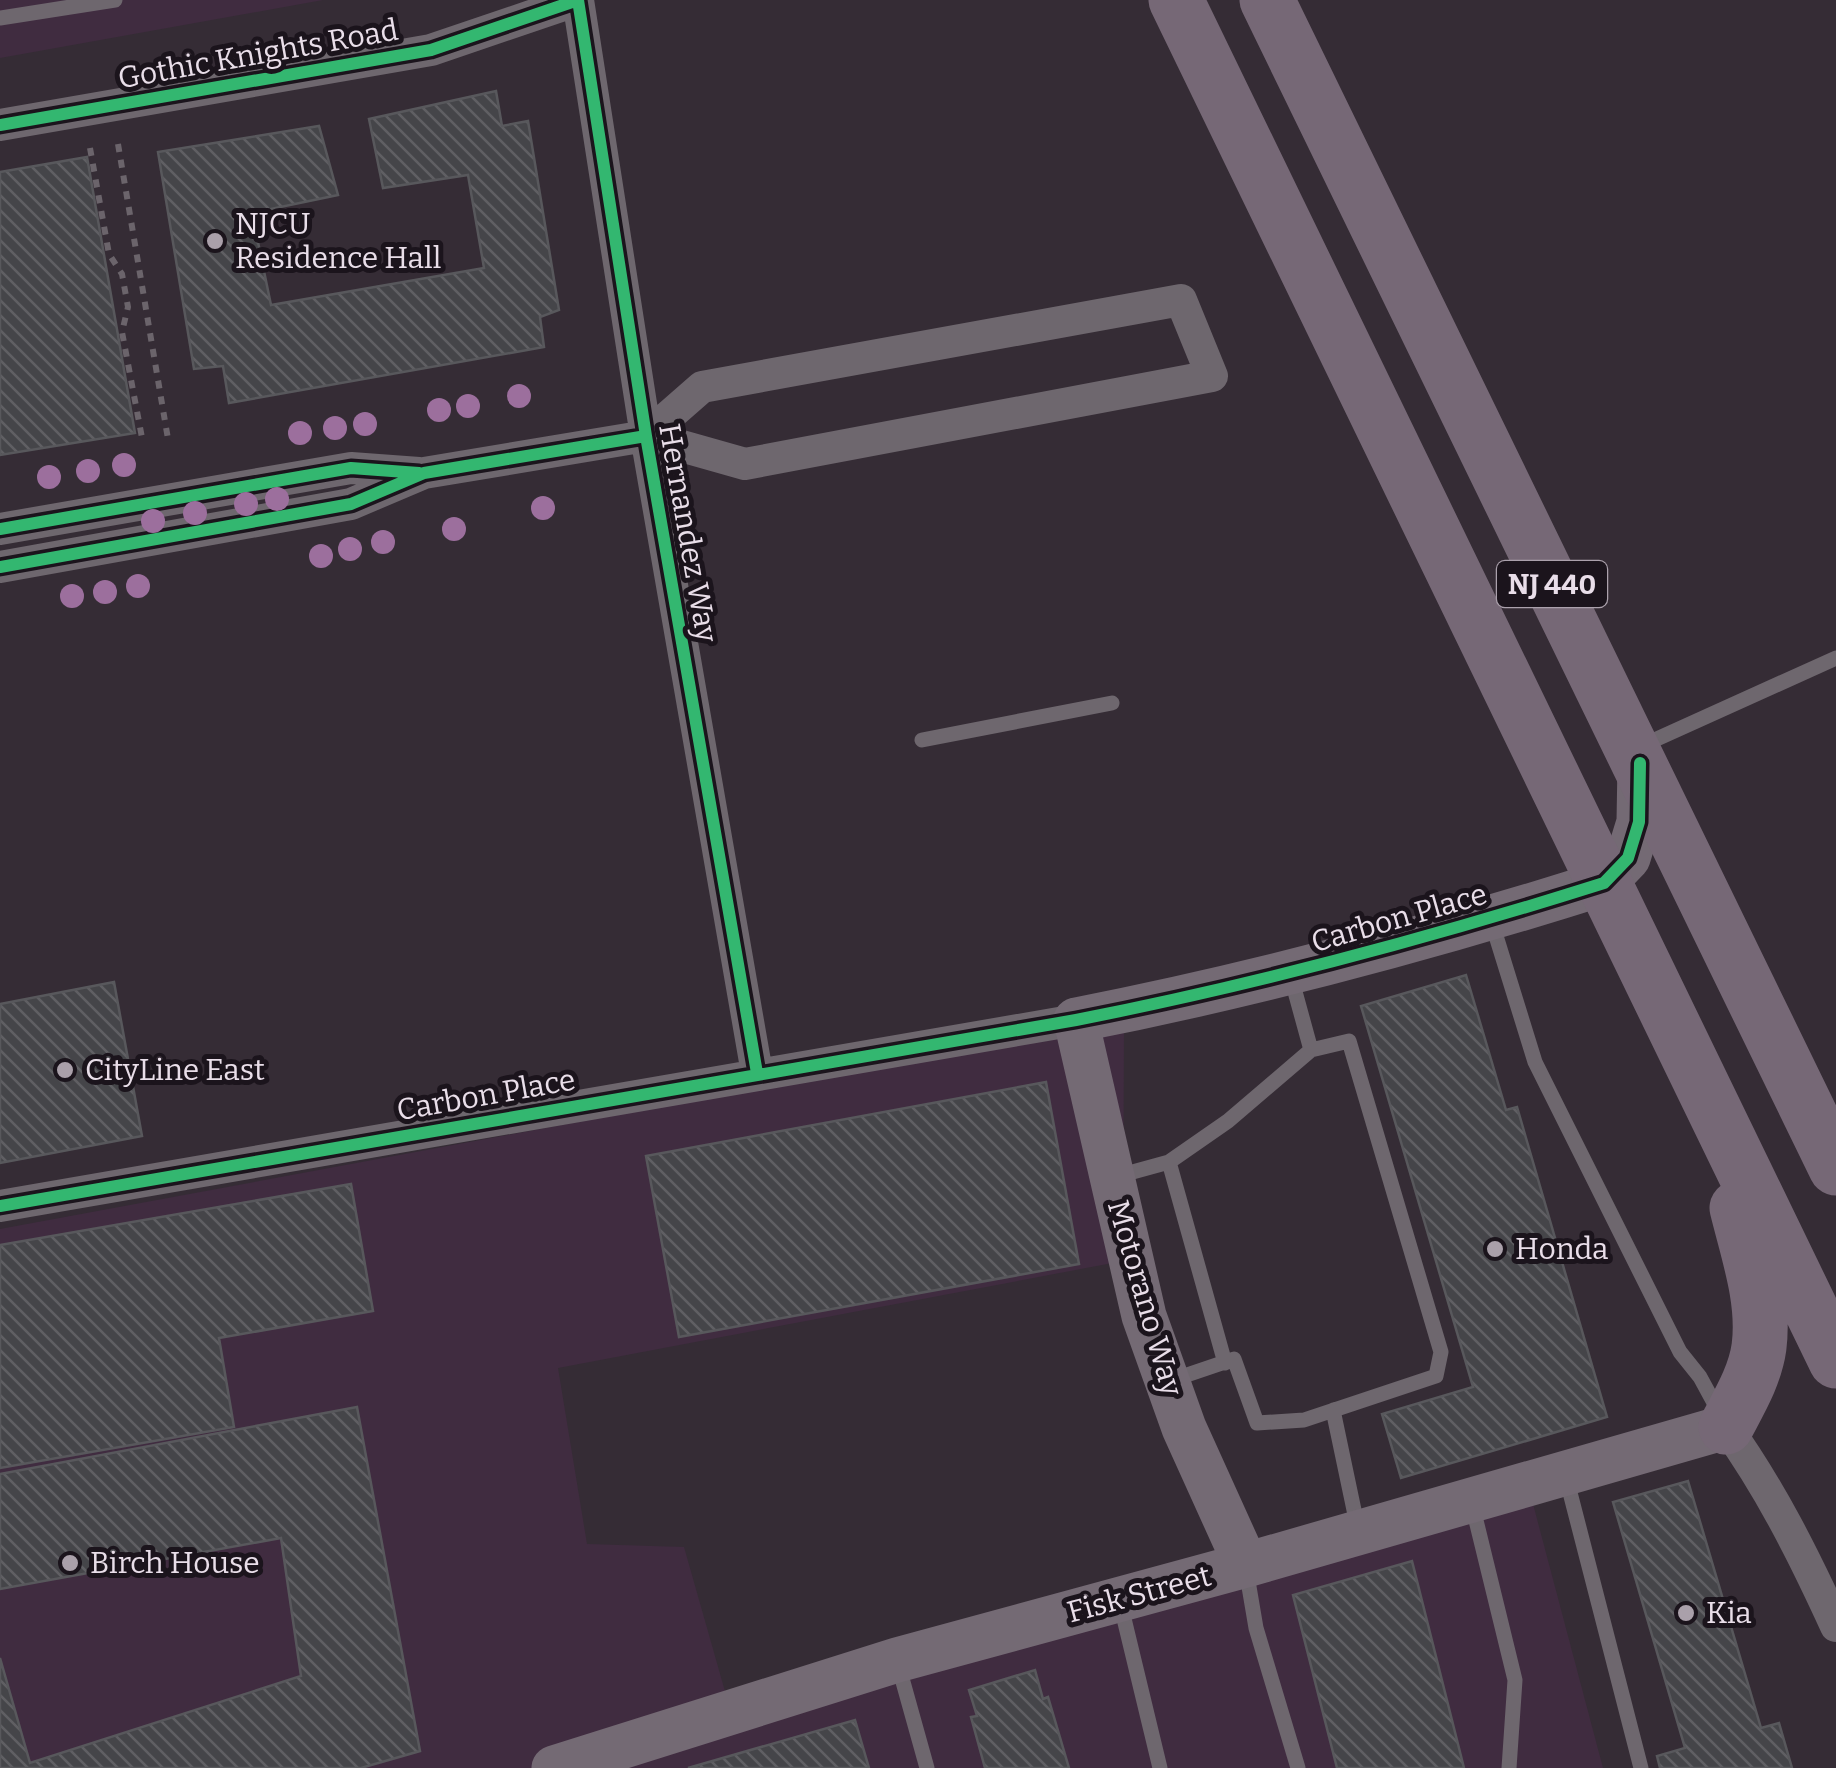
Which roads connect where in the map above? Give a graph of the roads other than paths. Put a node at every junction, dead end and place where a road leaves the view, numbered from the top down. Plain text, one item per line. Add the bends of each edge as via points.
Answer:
1 (115, 0) edge
2 (578, 0) edge
3 (1176, 0) edge
4 (1268, 0) edge
5 (0, 18) edge
6 (0, 124) edge
7 (646, 436) junction
8 (424, 473) junction
9 (0, 529) edge
10 (0, 567) edge
11 (1836, 658) edge
12 (1112, 703) dead end
13 (922, 740) dead end
14 (1636, 756) junction
15 (1604, 884) junction
16 (1491, 919) junction
17 (1290, 974) junction
18 (1076, 1020) junction
19 (1311, 1050) junction
20 (756, 1073) junction
21 (1713, 1108) junction
22 (1169, 1162) junction
23 (1836, 1168) edge
24 (1111, 1178) junction
25 (0, 1206) edge
26 (1836, 1361) edge
27 (1225, 1363) junction
28 (1168, 1381) junction
29 (1333, 1410) junction
30 (1726, 1427) junction
31 (1566, 1473) junction
32 (1470, 1500) junction
33 (1359, 1533) junction
34 (1246, 1565) junction
35 (1120, 1600) junction
36 (1836, 1626) edge
37 (897, 1660) junction
38 (554, 1768) edge
39 (927, 1768) edge
40 (1160, 1768) edge
41 (1298, 1768) edge
42 (1509, 1768) edge
43 (1640, 1768) edge

1 - 5 lane
2 - 6 street, Gothic Knights Road via 430,50
2 - 7 street, Hernandez Way
3 - 15 highway, NJ 440
4 - 14 highway, NJ 440
7 - 7 street via 745,464 1212,376 1181,300 702,386
7 - 8 street
7 - 20 street, Hernandez Way
8 - 9 street via 351,468
8 - 10 street via 351,504
11 - 14 lane
12 - 13 lane
14 - 15 street via 1638,822 1628,858
14 - 23 highway, NJ 440
15 - 16 street, Carbon Place
15 - 21 highway, NJ 440
16 - 17 street, Carbon Place
16 - 30 lane via 1535,1062 1680,1352
17 - 18 street, Carbon Place
17 - 19 lane
18 - 20 street, Carbon Place
18 - 24 street, Motorano Way
19 - 22 lane
19 - 29 lane via 1349,1040 1441,1352 1436,1376
20 - 25 street, Carbon Place
21 - 26 highway, NJ 440
21 - 30 highway via 1759,1299 1759,1347
22 - 24 lane
22 - 27 lane
24 - 28 street, Motorano Way via 1144,1316
27 - 28 lane
27 - 29 lane via 1234,1360 1257,1424
28 - 34 street, Motorano Way
29 - 33 lane
30 - 31 street, Fisk Street
30 - 36 street via 1782,1512
31 - 32 street, Fisk Street
31 - 43 lane
32 - 33 street, Fisk Street
32 - 42 lane via 1514,1680
33 - 34 street, Fisk Street
34 - 35 street, Fisk Street
34 - 41 lane via 1256,1628
35 - 37 street, Fisk Street
35 - 40 lane
37 - 38 street, Fisk Street
37 - 39 lane

